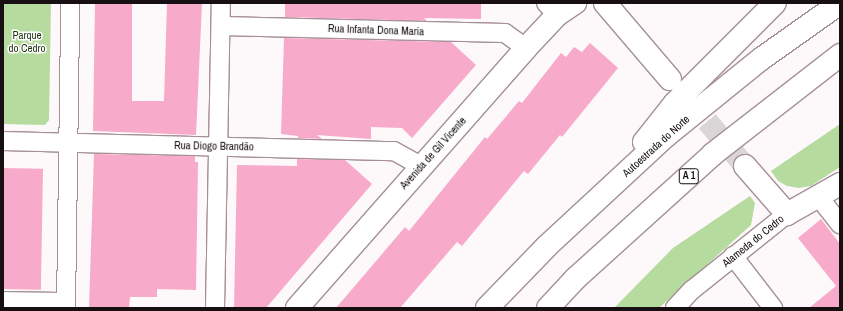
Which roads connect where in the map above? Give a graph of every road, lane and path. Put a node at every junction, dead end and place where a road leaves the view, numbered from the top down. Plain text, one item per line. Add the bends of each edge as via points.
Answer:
1 (70, 3) edge
2 (221, 3) edge
3 (575, 3) edge
4 (605, 3) edge
5 (775, 3) edge
6 (840, 3) edge
7 (552, 9) edge
8 (221, 26) junction
9 (526, 48) junction
10 (840, 55) edge
11 (670, 79) tunnel mouth
12 (3, 141) edge
13 (68, 143) junction
14 (219, 146) junction
15 (421, 166) junction
16 (745, 166) tunnel mouth
17 (840, 184) edge
18 (818, 196) junction
19 (599, 197) junction
20 (787, 214) junction
21 (840, 224) edge
22 (734, 256) junction
23 (3, 301) edge
24 (66, 305) edge
25 (215, 308) edge
26 (296, 308) edge
27 (487, 308) edge
28 (548, 308) edge
29 (675, 308) edge
30 (774, 308) edge

1 - 13 street
2 - 8 street
3 - 7 main road, Avenida de Gil Vicente
4 - 11 main road
5 - 19 main road via 675,103
6 - 19 main road, Autoestrada do Norte via 761,59 667,134
7 - 9 main road, Avenida de Gil Vicente
8 - 9 street, Rua Infanta Dona Maria via 505,33
8 - 14 street
9 - 15 main road, Avenida de Gil Vicente
10 - 28 main road, A 1 via 713,154 576,278
12 - 13 street, Rua Diogo Brandão
13 - 14 street, Rua Diogo Brandão
13 - 24 street
14 - 15 street, Rua Diogo Brandão via 394,151
14 - 25 street
15 - 26 main road, Avenida de Gil Vicente
16 - 20 main road
17 - 18 main road, Alameda do Cedro
18 - 20 main road, Alameda do Cedro
18 - 21 street
19 - 27 main road, Autoestrada do Norte
20 - 22 street, Alameda do Cedro
22 - 29 street, Alameda do Cedro
22 - 30 street
23 - 24 street

